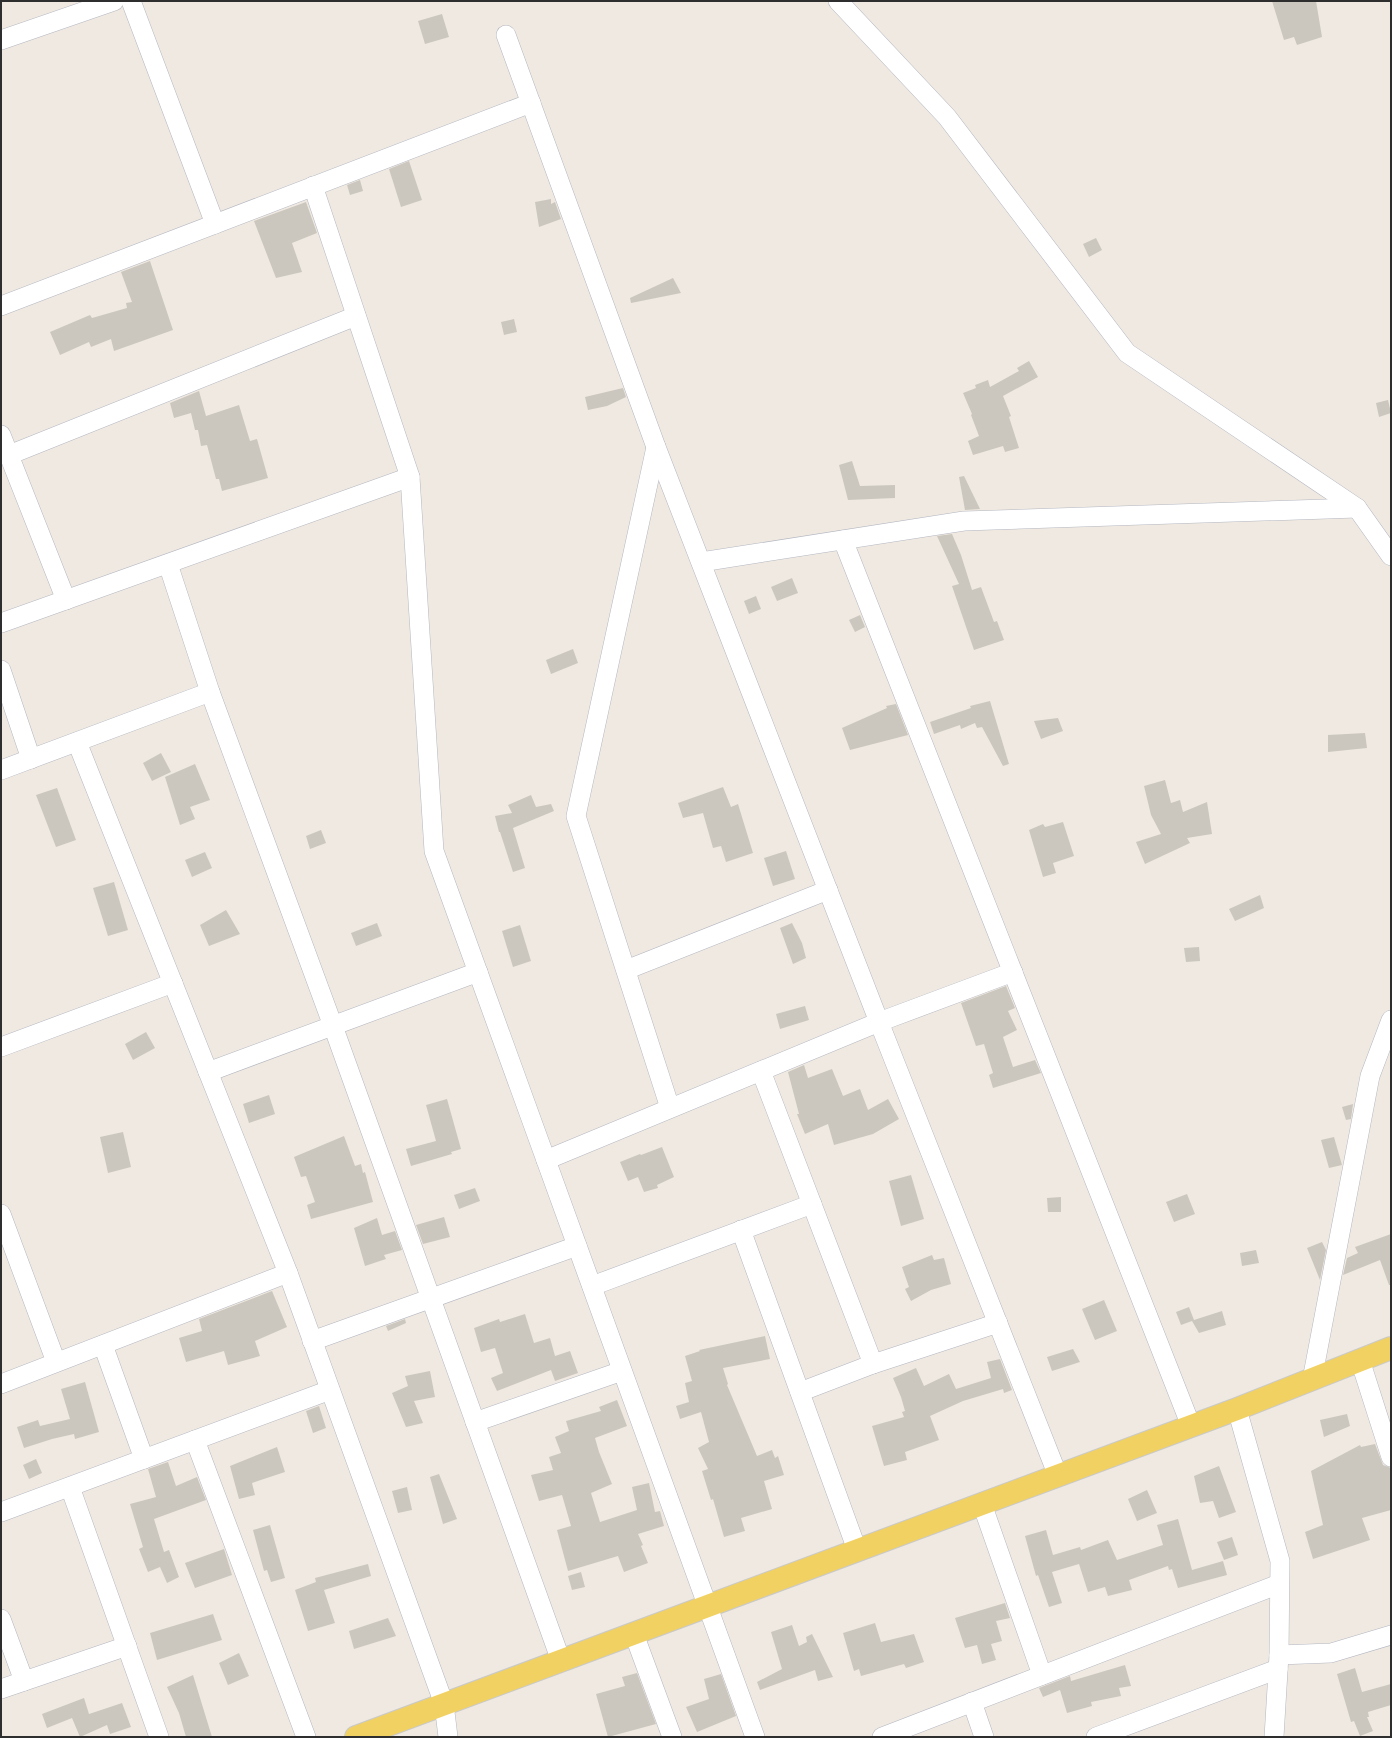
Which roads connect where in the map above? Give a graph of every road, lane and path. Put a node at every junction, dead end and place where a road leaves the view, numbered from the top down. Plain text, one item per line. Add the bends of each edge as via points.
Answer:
1 (114, 1) edge
2 (131, 1) edge
3 (838, 1) edge
4 (506, 35) dead end
5 (1, 40) edge
6 (531, 103) junction
7 (313, 186) junction
8 (215, 224) junction
9 (1, 306) edge
10 (356, 316) junction
11 (1, 435) edge
12 (656, 447) junction
13 (9, 455) junction
14 (410, 477) junction
15 (1357, 508) junction
16 (843, 540) junction
17 (1391, 556) edge
18 (701, 562) junction
19 (168, 564) junction
20 (66, 600) junction
21 (1, 623) edge
22 (1, 670) edge
23 (210, 692) junction
24 (77, 742) junction
25 (31, 759) junction
26 (1, 770) edge
27 (828, 890) junction
28 (626, 970) junction
29 (478, 972) junction
30 (1013, 972) junction
31 (173, 983) junction
32 (1391, 1020) edge
33 (879, 1022) junction
34 (334, 1026) junction
35 (1, 1047) edge
36 (761, 1071) junction
37 (208, 1072) junction
38 (670, 1108) junction
39 (546, 1160) junction
40 (812, 1204) junction
41 (1, 1214) edge
42 (741, 1230) junction
43 (577, 1246) junction
44 (288, 1273) junction
45 (592, 1286) junction
46 (431, 1298) junction
47 (998, 1323) junction
48 (312, 1341) junction
49 (103, 1344) junction
50 (1391, 1348) edge
51 (1360, 1360) junction
52 (56, 1362) junction
53 (873, 1364) junction
54 (622, 1371) junction
55 (1312, 1380) junction
56 (1, 1384) edge
57 (330, 1390) junction
58 (800, 1392) junction
59 (1237, 1409) junction
60 (475, 1422) junction
61 (1191, 1426) junction
62 (194, 1440) junction
63 (1391, 1457) edge
64 (144, 1459) junction
65 (1058, 1476) junction
66 (70, 1486) junction
67 (982, 1504) junction
68 (1, 1512) edge
69 (857, 1550) junction
70 (1279, 1584) junction
71 (708, 1606) junction
72 (1, 1619) edge
73 (634, 1634) junction
74 (1391, 1635) edge
75 (127, 1646) junction
76 (561, 1661) junction
77 (1278, 1662) junction
78 (1042, 1675) junction
79 (24, 1681) junction
80 (1, 1689) edge
81 (972, 1702) junction
82 (444, 1704) junction
83 (160, 1737) edge
84 (306, 1737) edge
85 (356, 1737) edge
86 (448, 1737) edge
87 (672, 1737) edge
88 (755, 1737) edge
89 (882, 1737) edge
90 (984, 1737) edge
91 (1096, 1737) edge
92 (1274, 1737) edge

1 - 5 street
2 - 8 street
3 - 15 street via 947,117 1127,353
4 - 6 street
6 - 7 street
6 - 12 street
7 - 8 street
7 - 10 street
8 - 9 street
10 - 13 street
10 - 14 street
11 - 13 street
12 - 18 street
12 - 28 street via 576,816
13 - 20 street
14 - 19 street
14 - 29 street via 434,851
15 - 16 street via 964,521
15 - 17 street
16 - 18 street
16 - 30 street
18 - 27 street
19 - 20 street
19 - 23 street
20 - 21 street
22 - 25 street
23 - 24 street
23 - 34 street
24 - 25 street
24 - 31 street
25 - 26 street
27 - 28 street
27 - 33 street
28 - 38 street
29 - 34 street
29 - 39 street
30 - 33 street
30 - 61 street
31 - 35 street
31 - 37 street
32 - 55 street via 1370,1076
33 - 36 street
33 - 47 street
34 - 37 street
34 - 46 street
36 - 38 street
36 - 40 street
37 - 44 street
38 - 39 street
39 - 43 street
40 - 42 street
40 - 53 street
41 - 52 street
42 - 45 street
42 - 58 street
43 - 45 street
43 - 46 street
44 - 48 street
44 - 49 street
45 - 54 street
46 - 48 street
46 - 60 street
47 - 53 street
47 - 65 street
48 - 57 street
49 - 52 street
49 - 64 street
50 - 51 main road
51 - 55 main road
51 - 63 street
52 - 56 street
53 - 58 street
54 - 60 street
54 - 71 street
55 - 59 main road
57 - 62 street
57 - 82 street
58 - 69 street
59 - 61 main road
59 - 70 street via 1280,1561
60 - 76 street
61 - 65 main road
62 - 64 street
62 - 84 street
64 - 66 street
65 - 67 main road
66 - 68 street
66 - 75 street
67 - 69 main road
67 - 78 street
69 - 71 main road
70 - 77 street
70 - 78 street
71 - 73 main road
71 - 88 street
72 - 79 street
73 - 76 main road
73 - 87 street
74 - 77 street via 1331,1653
75 - 79 street
75 - 83 street
76 - 82 main road
77 - 91 street
77 - 92 street
78 - 81 street
79 - 80 street
81 - 89 street
81 - 90 street
82 - 85 main road
82 - 86 street

